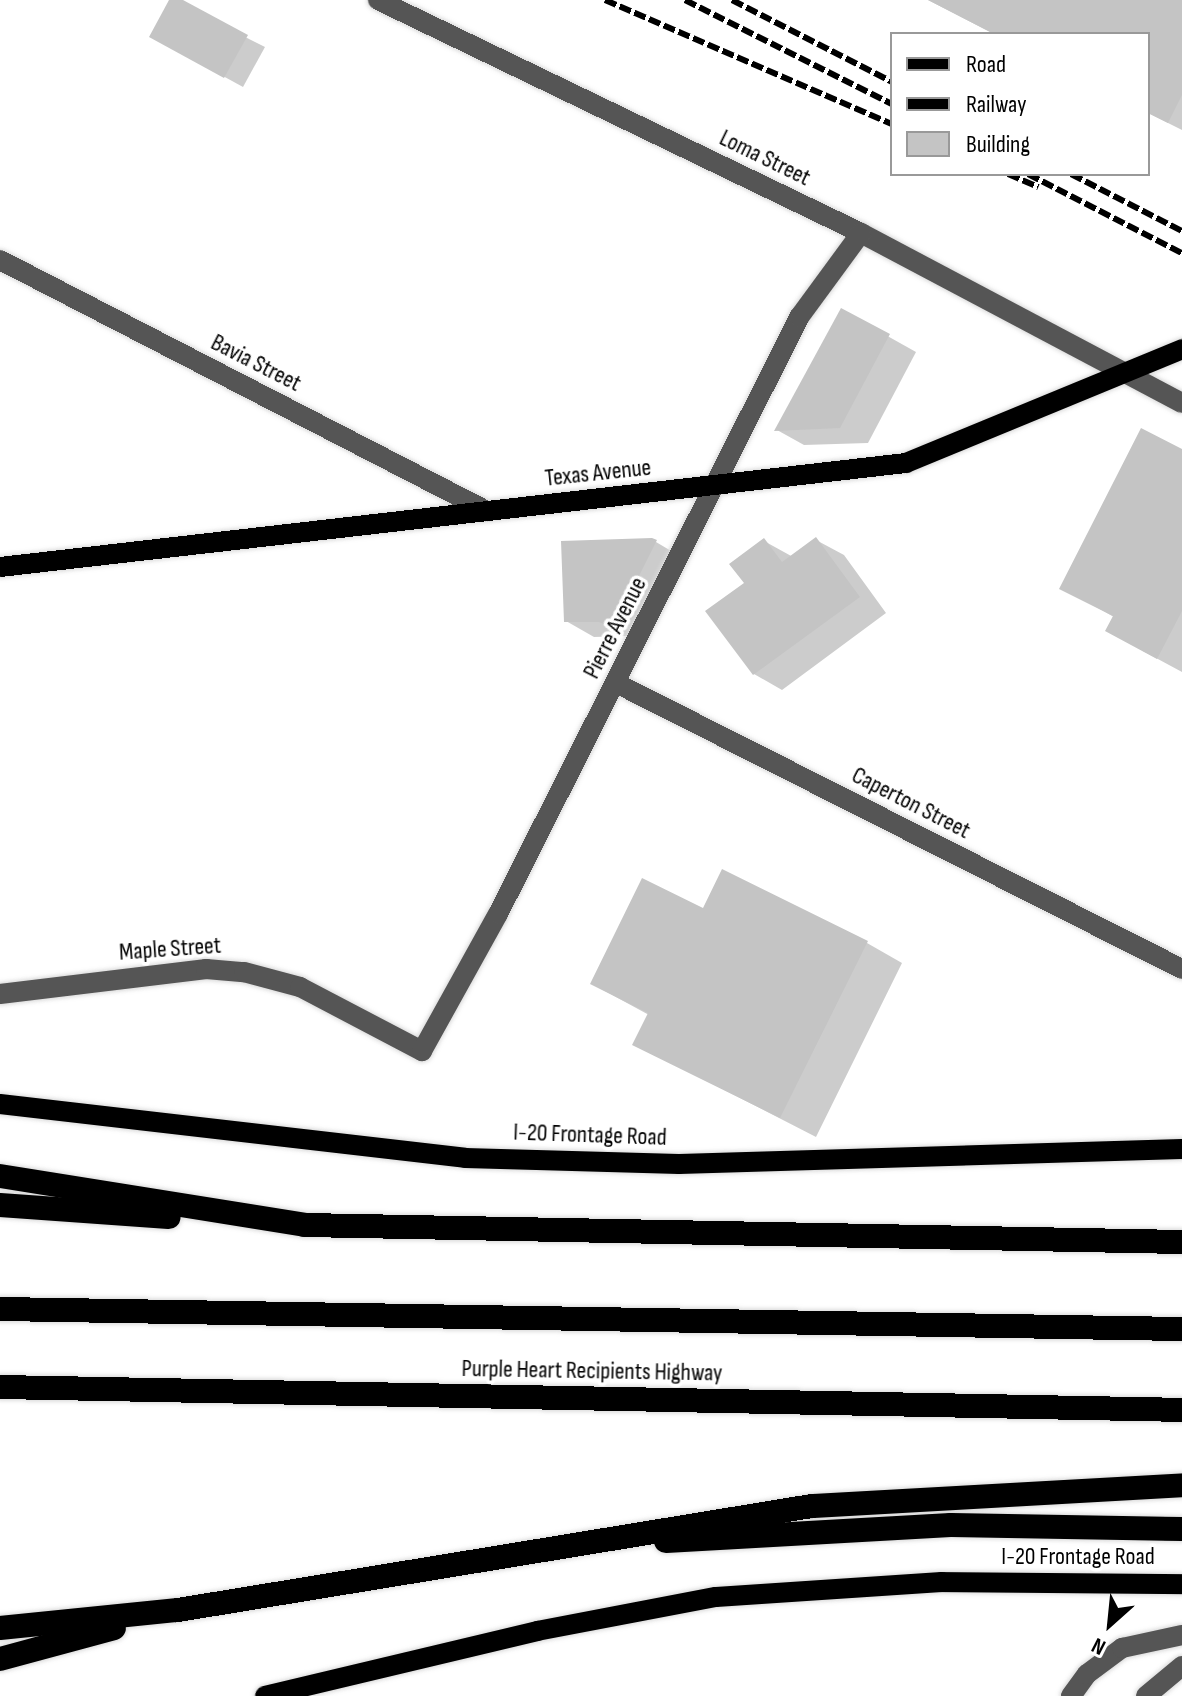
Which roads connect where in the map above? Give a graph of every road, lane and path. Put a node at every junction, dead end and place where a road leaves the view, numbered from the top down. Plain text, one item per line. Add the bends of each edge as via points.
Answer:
1 (378, 0) edge
2 (861, 233) junction
3 (0, 260) edge
4 (1182, 349) edge
5 (1125, 374) junction
6 (1182, 403) edge
7 (712, 486) junction
8 (487, 511) junction
9 (0, 567) edge
10 (616, 683) junction
11 (1182, 969) edge
12 (0, 994) edge
13 (422, 1051) joint
14 (0, 1103) edge
15 (1182, 1149) edge
16 (0, 1176) edge
17 (0, 1205) edge
18 (219, 1215) junction
19 (1182, 1242) edge
20 (0, 1309) edge
21 (1182, 1329) edge
22 (0, 1387) edge
23 (1182, 1410) edge
24 (1182, 1485) edge
25 (1182, 1529) edge
26 (576, 1546) junction
27 (1182, 1584) edge
28 (178, 1610) junction
29 (0, 1628) edge
30 (1182, 1635) edge
31 (0, 1659) edge
32 (1182, 1666) edge
33 (265, 1696) edge
34 (1071, 1696) edge
35 (1146, 1696) edge

1 - 2 street, Loma Street
2 - 5 street, Loma Street
2 - 7 street, Pierre Avenue via 811,297
3 - 8 street, Bavia Street
4 - 5 main road, Texas Avenue
5 - 6 street, Loma Street
5 - 7 main road, Texas Avenue via 906,463
7 - 8 main road, Texas Avenue
7 - 10 street, Pierre Avenue
8 - 9 main road, Texas Avenue
10 - 11 street, Caperton Street
10 - 13 street, Pierre Avenue
12 - 13 street, Maple Street via 206,969 244,972 300,987
14 - 15 main road, I-20 Frontage Road via 369,1151 608,1164
16 - 18 highway
17 - 18 highway via 137,1218
18 - 19 highway via 437,1232
20 - 21 highway
22 - 23 highway, Purple Heart Recipients Highway
24 - 26 highway via 812,1506
25 - 26 highway via 951,1525
26 - 28 highway
27 - 33 main road, I-20 Frontage Road via 942,1582 716,1597 537,1631
28 - 29 highway
28 - 31 highway
30 - 34 street via 1122,1648 1087,1674
32 - 35 street

